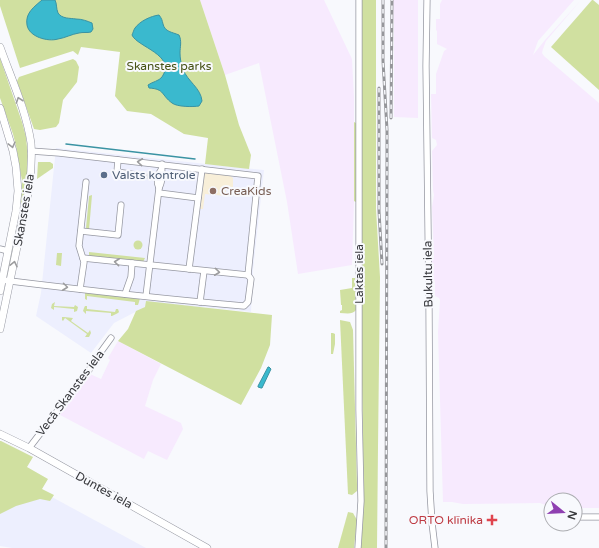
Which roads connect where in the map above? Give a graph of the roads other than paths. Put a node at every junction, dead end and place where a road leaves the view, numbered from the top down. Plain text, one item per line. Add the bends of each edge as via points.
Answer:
1 (359, 0) edge
2 (426, 0) edge
3 (0, 47) edge
4 (0, 108) edge
5 (31, 151) junction
6 (118, 160) junction
7 (162, 167) junction
8 (202, 169) junction
9 (137, 175) tunnel mouth
10 (86, 182) dead end
11 (159, 191) junction
12 (198, 198) junction
13 (121, 204) dead end
14 (81, 231) junction
15 (0, 249) edge
16 (8, 251) junction
17 (83, 258) junction
18 (132, 263) junction
19 (150, 265) junction
20 (188, 269) junction
21 (204, 271) junction
22 (248, 275) junction
23 (2, 280) junction
24 (10, 281) junction
25 (80, 289) junction
26 (0, 291) edge
27 (125, 294) junction
28 (146, 296) junction
29 (200, 302) junction
30 (0, 329) edge
31 (111, 338) dead end
32 (1, 435) edge
33 (28, 448) junction
34 (583, 516) edge
35 (599, 517) edge
36 (207, 548) edge
37 (358, 548) edge
38 (434, 548) edge

1 - 37 street, Laktas iela via 361,501
2 - 38 street, Bukultu iela via 430,491
5 -> 3 main road, Skanstes iela via 27,122
4 -> 16 main road, Skanstes iela via 18,178 17,203
5 - 6 street
24 -> 5 main road, Skanstes iela via 29,189
7 -> 6 street
6 - 9 street via 117,172
7 - 8 street
7 - 11 street via 162,184
7 - 11 street via 155,178
8 - 12 street
8 - 22 street via 258,176
10 - 14 street
11 - 12 street
11 - 19 street
12 - 20 street
13 - 14 street via 118,236
14 - 17 street via 79,246
15 - 16 street
16 - 23 main road, Skanstes iela
18 -> 17 street
17 - 25 street
18 - 19 street
18 - 27 street via 131,277
19 - 20 street
19 - 28 street
20 - 21 street
21 -> 22 street
21 - 29 street
22 - 29 street via 251,279 248,302 244,306
23 - 24 street
23 - 26 main road, Skanstes iela
24 -> 25 street
24 - 30 main road, Skanstes iela
25 - 27 street
27 - 28 street
28 - 29 street
31 - 33 street, Vecā Skanstes iela
32 - 33 main road, Duntes iela
33 - 36 main road, Duntes iela
34 - 35 street

